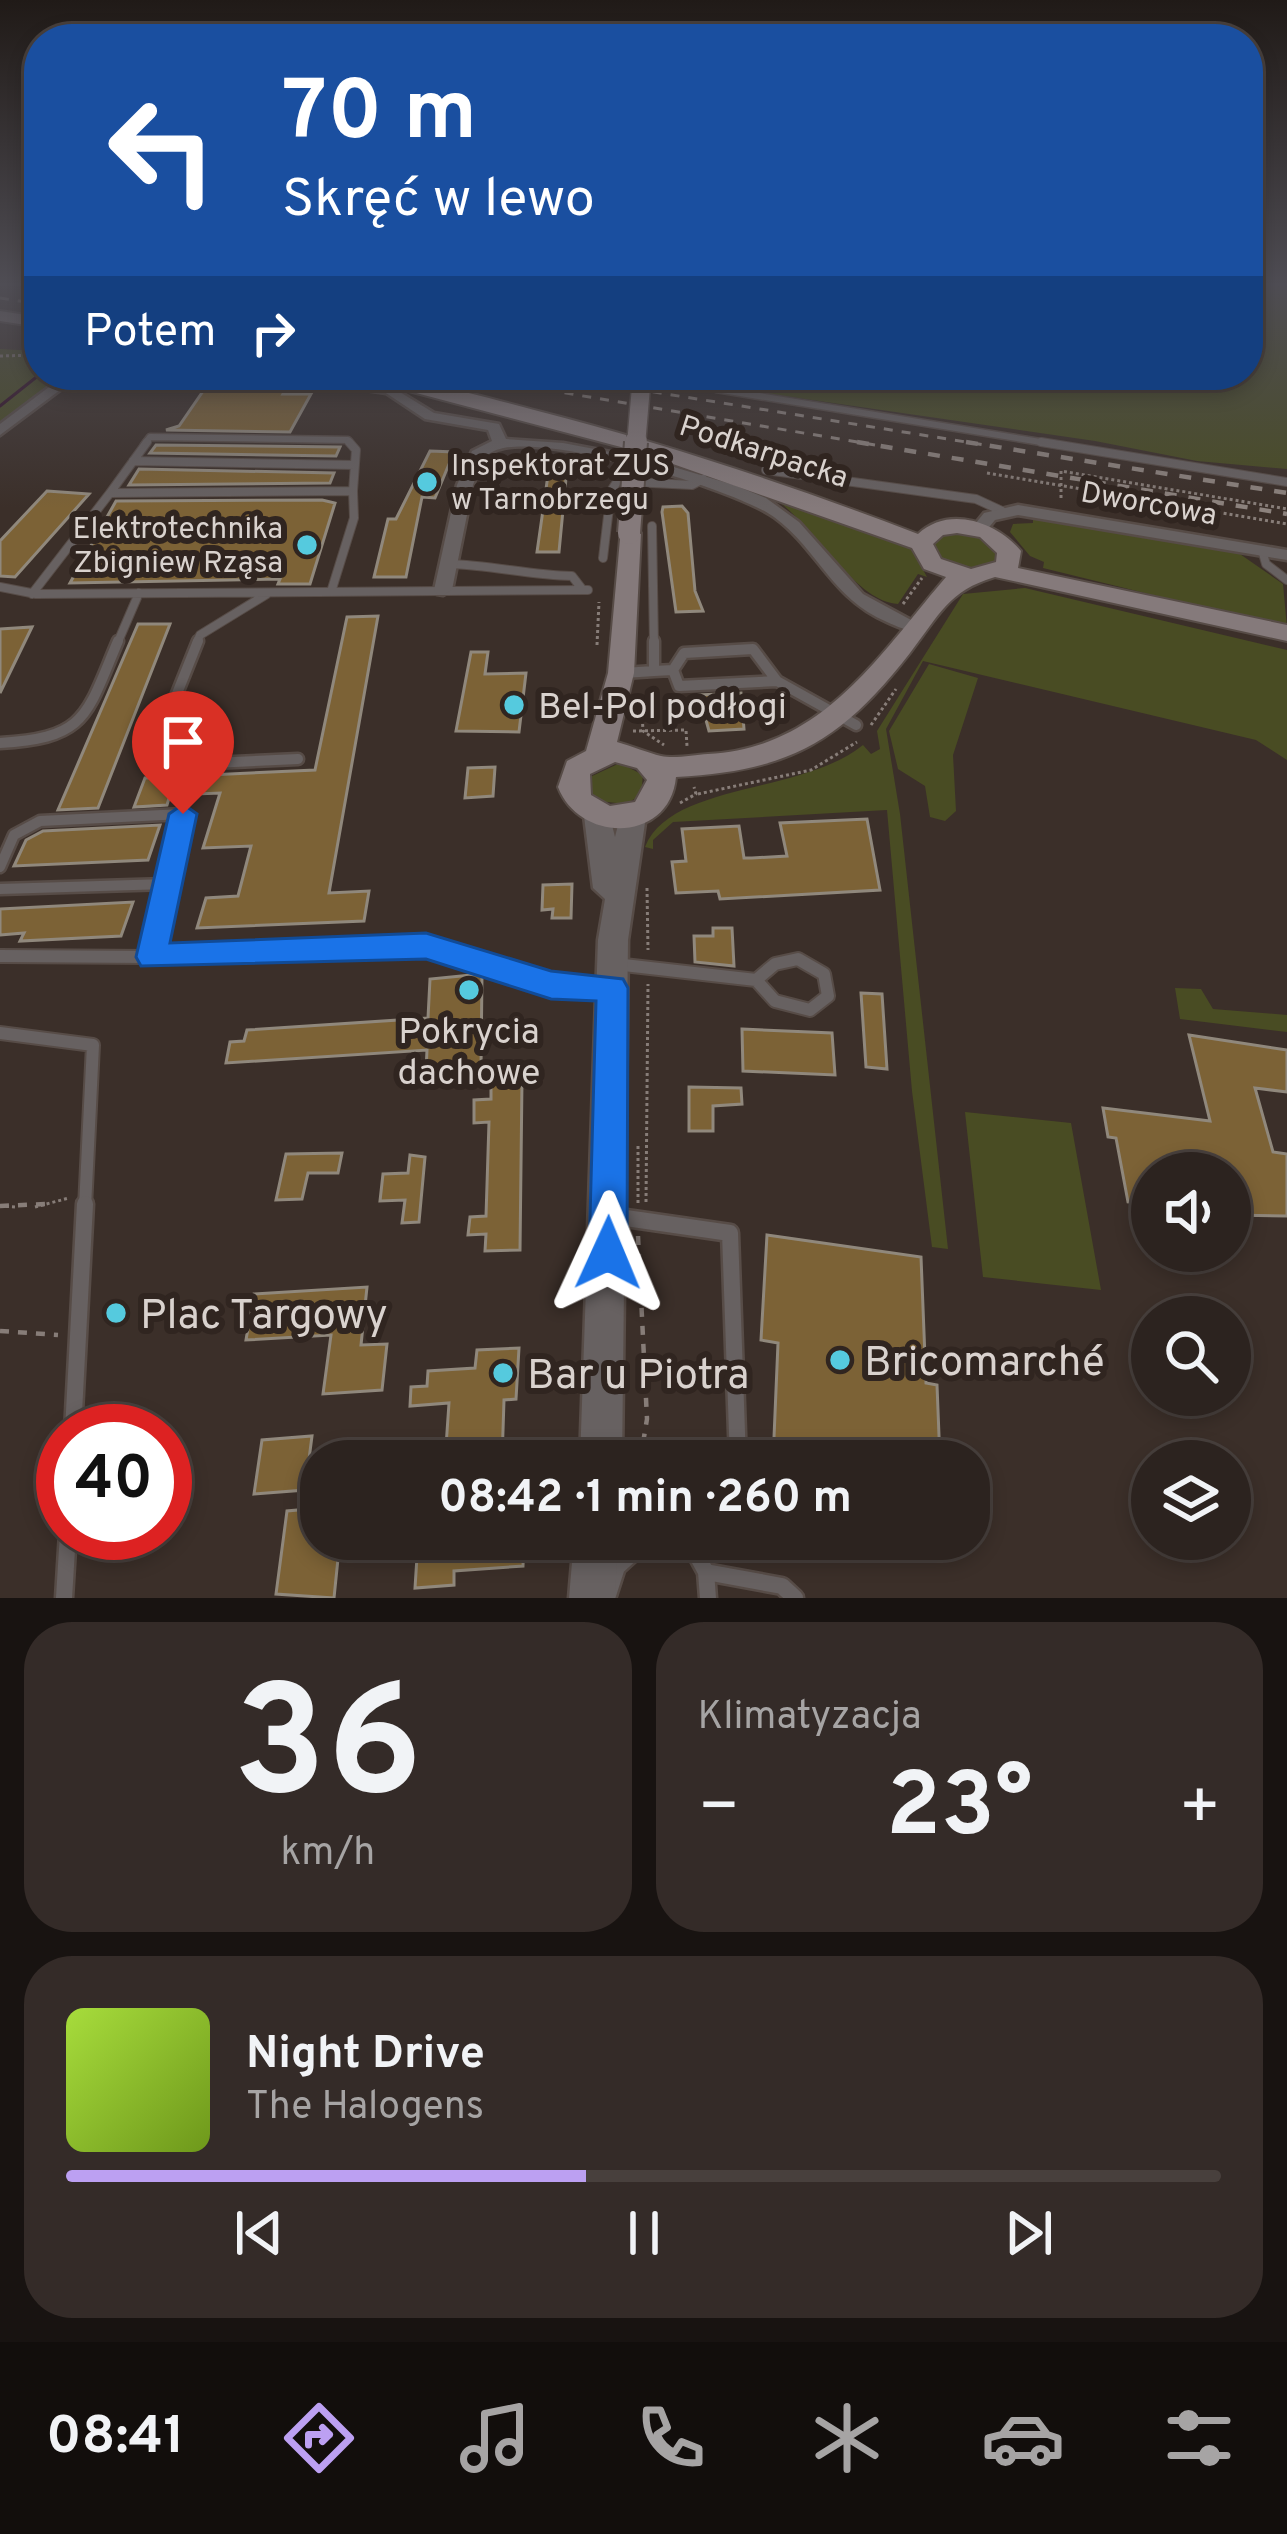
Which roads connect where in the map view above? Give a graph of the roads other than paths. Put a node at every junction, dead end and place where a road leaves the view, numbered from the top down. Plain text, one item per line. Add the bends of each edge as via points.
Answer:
1 (53, 390) edge
2 (390, 390) edge
3 (419, 390) edge
4 (642, 390) edge
5 (722, 390) edge
6 (0, 430) edge
7 (500, 443) junction
8 (133, 461) junction
9 (629, 463) junction
10 (355, 465) junction
11 (766, 470) dead end
12 (703, 479) junction
13 (617, 482) junction
14 (1287, 482) edge
15 (353, 491) junction
16 (110, 493) junction
17 (1001, 511) junction
18 (979, 529) junction
19 (640, 530) junction
20 (928, 536) junction
21 (1262, 550) junction
22 (1287, 555) edge
23 (603, 558) road end
24 (448, 564) junction
25 (1005, 564) junction
26 (950, 573) junction
27 (507, 574) junction
28 (1287, 580) edge
29 (0, 587) edge
30 (505, 590) junction
31 (270, 592) junction
32 (331, 592) junction
33 (139, 593) junction
34 (32, 594) junction
35 (441, 597) junction
36 (922, 616) junction
37 (1287, 633) edge
38 (674, 670) junction
39 (621, 671) junction
40 (654, 671) junction
41 (777, 681) junction
42 (849, 722) junction
43 (0, 743) edge
44 (600, 754) junction
45 (647, 754) junction
46 (298, 759) dead end
47 (598, 816) junction
48 (632, 816) junction
49 (0, 867) edge
50 (167, 884) junction
51 (0, 889) edge
52 (0, 956) edge
53 (152, 957) junction
54 (612, 964) junction
55 (756, 980) junction
56 (0, 1033) edge
57 (624, 1218) junction
58 (74, 1404) edge
59 (603, 1440) edge
60 (737, 1440) edge
61 (66, 1560) edge
62 (596, 1560) edge
63 (600, 1560) edge
64 (626, 1560) edge
65 (699, 1560) edge
66 (706, 1572) junction
67 (64, 1598) edge
68 (592, 1598) edge
69 (605, 1598) edge
70 (708, 1598) edge
71 (796, 1598) edge

1 - 6 street
2 - 7 street via 430,416 494,427
3 - 20 main road, Podkarpacka via 590,431
4 - 19 main road, bridge
5 - 14 lane
7 - 9 street
7 - 24 street via 477,454
8 - 10 lane
8 - 10 lane via 150,437 348,440
8 - 16 lane
9 - 12 street
9 - 13 lane
10 - 15 lane
11 - 17 lane, Dworcowa via 976,500
12 - 13 lane
12 - 36 street via 771,506 860,601
13 - 23 lane
15 - 16 lane
15 - 32 lane via 354,518
16 - 34 lane
17 - 18 street
17 - 21 street, Dworcowa
18 - 20 main road
18 - 25 main road via 999,538
19 - 39 main road
19 - 40 lane
20 - 26 main road via 921,552
21 - 22 street, Dworcowa
21 - 28 lane
24 - 27 lane via 490,565
24 - 35 street
25 - 26 main road
25 - 37 main road
26 - 36 main road
27 - 30 lane
27 - 30 lane via 572,575 585,590
29 - 34 lane
30 - 35 lane
31 - 32 lane
31 - 33 lane
31 - 46 lane via 200,634 148,766
32 - 35 lane
33 - 34 lane
33 - 43 lane via 88,710 53,740
36 - 42 main road
38 - 40 lane
38 - 41 lane via 680,686
38 - 41 lane via 684,653 752,649
39 - 40 lane
39 - 44 main road
39 - 45 main road
41 - 42 lane
42 - 45 main road via 818,753 779,767
44 - 45 main road
44 - 47 main road via 578,768 572,790
45 - 48 main road via 652,806
47 - 48 main road
47 - 54 street
48 - 54 street
49 - 50 lane via 14,835 40,821 183,814
50 - 51 lane
50 - 53 lane
52 - 53 lane
53 - 54 lane via 426,946 551,985
54 - 55 lane
54 - 57 street
55 - 55 lane via 785,960 808,961 824,974 828,996 810,1010 786,1007
56 - 58 lane via 93,1045
57 - 59 street
57 - 60 lane via 730,1233
61 - 67 lane
62 - 68 street
63 - 69 street
64 - 69 lane
65 - 66 lane
66 - 70 lane
66 - 71 lane via 782,1586

